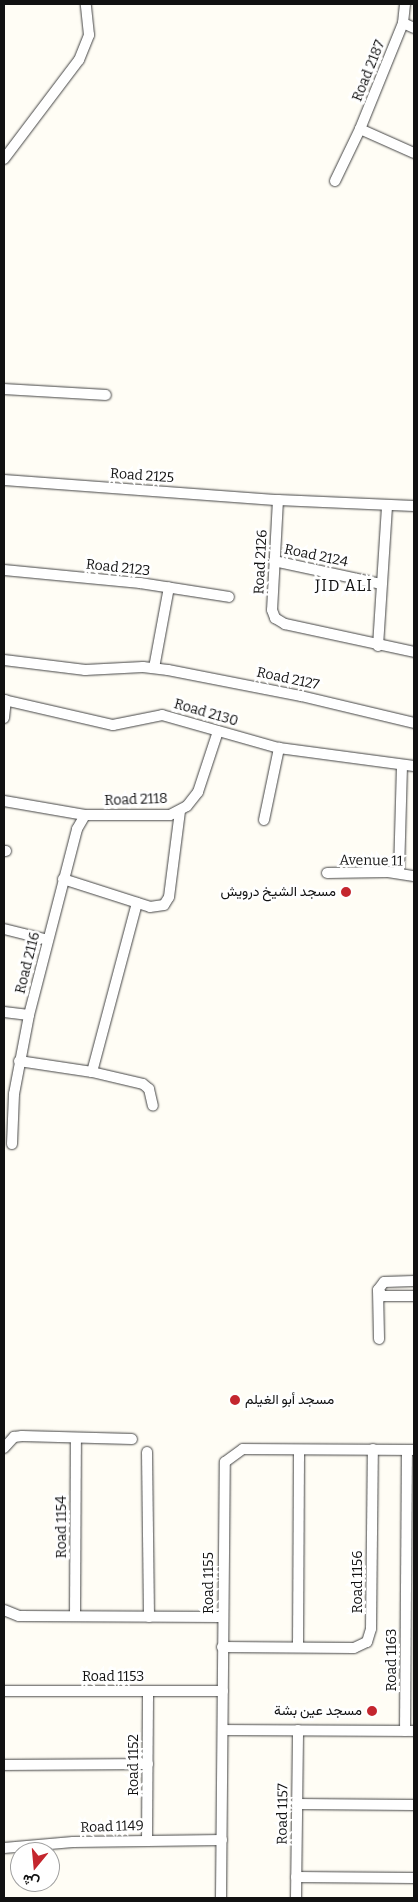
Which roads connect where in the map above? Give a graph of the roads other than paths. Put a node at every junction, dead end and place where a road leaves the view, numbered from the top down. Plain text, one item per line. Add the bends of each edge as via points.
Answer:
1 (86, 4) edge
2 (405, 4) edge
3 (402, 23) junction
4 (414, 28) edge
5 (360, 129) junction
6 (414, 153) edge
7 (4, 160) edge
8 (335, 181) dead end
9 (4, 390) edge
10 (106, 395) dead end
11 (4, 480) edge
12 (278, 500) junction
13 (387, 505) junction
14 (414, 506) edge
15 (274, 561) junction
16 (4, 570) edge
17 (381, 584) junction
18 (169, 587) junction
19 (229, 597) dead end
20 (378, 646) junction
21 (414, 652) edge
22 (4, 660) edge
23 (154, 668) junction
24 (5, 700) edge
25 (4, 718) edge
26 (414, 723) edge
27 (218, 731) junction
28 (279, 748) junction
29 (402, 766) junction
30 (414, 766) edge
31 (4, 801) edge
32 (180, 811) junction
33 (84, 815) junction
34 (264, 820) dead end
35 (327, 873) dead end
36 (399, 873) junction
37 (414, 876) edge
38 (63, 879) junction
39 (137, 903) junction
40 (4, 929) edge
41 (48, 940) junction
42 (4, 1012) edge
43 (29, 1015) junction
44 (19, 1061) junction
45 (92, 1072) junction
46 (8, 1100) edge
47 (153, 1106) dead end
48 (12, 1144) dead end
49 (414, 1281) edge
50 (378, 1290) junction
51 (414, 1296) edge
52 (379, 1339) dead end
53 (76, 1438) junction
54 (132, 1439) dead end
55 (4, 1448) edge
56 (373, 1449) junction
57 (299, 1450) junction
58 (411, 1450) edge
59 (147, 1452) dead end
60 (410, 1590) edge
61 (4, 1610) edge
62 (76, 1616) junction
63 (148, 1616) junction
64 (222, 1617) junction
65 (222, 1647) junction
66 (298, 1647) junction
67 (4, 1691) edge
68 (148, 1691) junction
69 (223, 1691) junction
70 (223, 1730) junction
71 (298, 1730) junction
72 (410, 1731) edge
73 (148, 1764) junction
74 (4, 1765) edge
75 (297, 1804) junction
76 (414, 1805) edge
77 (147, 1840) junction
78 (222, 1840) junction
79 (4, 1848) edge
80 (296, 1877) junction
81 (414, 1878) edge
82 (221, 1898) edge
83 (296, 1898) edge

1 - 7 street via 89,35 79,60
2 - 3 street, Road 2187
3 - 4 street
3 - 5 street, Road 2187
5 - 6 street
5 - 8 street, Road 2187
9 - 10 street
11 - 12 street, Road 2125
12 - 13 street
12 - 15 street, Road 2126
13 - 14 street
13 - 17 street
15 - 17 street, Road 2124
15 - 20 street, Road 2126 via 272,610 278,621
16 - 18 street, Road 2123
17 - 20 street
18 - 19 street, Road 2123
18 - 23 street
20 - 21 street, Road 2126
22 - 23 street, Road 2127 via 85,670
23 - 26 street, Road 2127 via 301,696
24 - 25 street
24 - 27 street, Road 2130 via 113,725 162,715
27 - 28 street, Road 2130
27 - 32 street, Road 2118 via 198,792
28 - 29 street, Road 2130
28 - 34 street
29 - 30 street, Road 2130
29 - 36 street
31 - 33 street, Road 2118
32 - 33 street, Road 2118 via 160,816
32 - 39 street via 169,897 160,907
33 - 38 street, Road 2116
35 - 36 street, Avenue 11
36 - 37 street, Avenue 11
38 - 39 street
38 - 41 street, Road 2116
39 - 45 street
40 - 41 street
41 - 43 street, Road 2116
42 - 43 street
43 - 44 street, Road 2116
44 - 45 street
44 - 46 street, Road 2116
45 - 47 street via 143,1084 149,1089
46 - 48 street, Road 2116
49 - 50 street via 384,1282
50 - 51 street via 383,1296
50 - 52 street
53 - 54 street
53 - 55 street via 14,1437
53 - 62 street, Road 1154
56 - 57 street, Road 1155
56 - 58 street, Road 1155
56 - 66 street, Road 1156 via 371,1636 367,1642 354,1648
57 - 64 street, Road 1155 via 243,1449 225,1462
57 - 66 street
58 - 60 street, Road 1163
59 - 63 street
60 - 72 street, Road 1163
61 - 62 street via 12,1616
62 - 63 street
63 - 64 street
64 - 65 street, Road 1155
65 - 66 street, Road 1156
65 - 69 street, Road 1155
67 - 68 street, Road 1153
68 - 69 street, Road 1153
68 - 73 street, Road 1152
69 - 70 street, Road 1155
70 - 71 street
70 - 78 street, Road 1155
71 - 72 street
71 - 75 street, Road 1157
73 - 74 street
73 - 77 street, Road 1152
75 - 76 street
75 - 80 street, Road 1157
77 - 78 street, Road 1149
77 - 79 street, Road 1149
78 - 82 street, Road 1155
80 - 81 street
80 - 83 street, Road 1157

